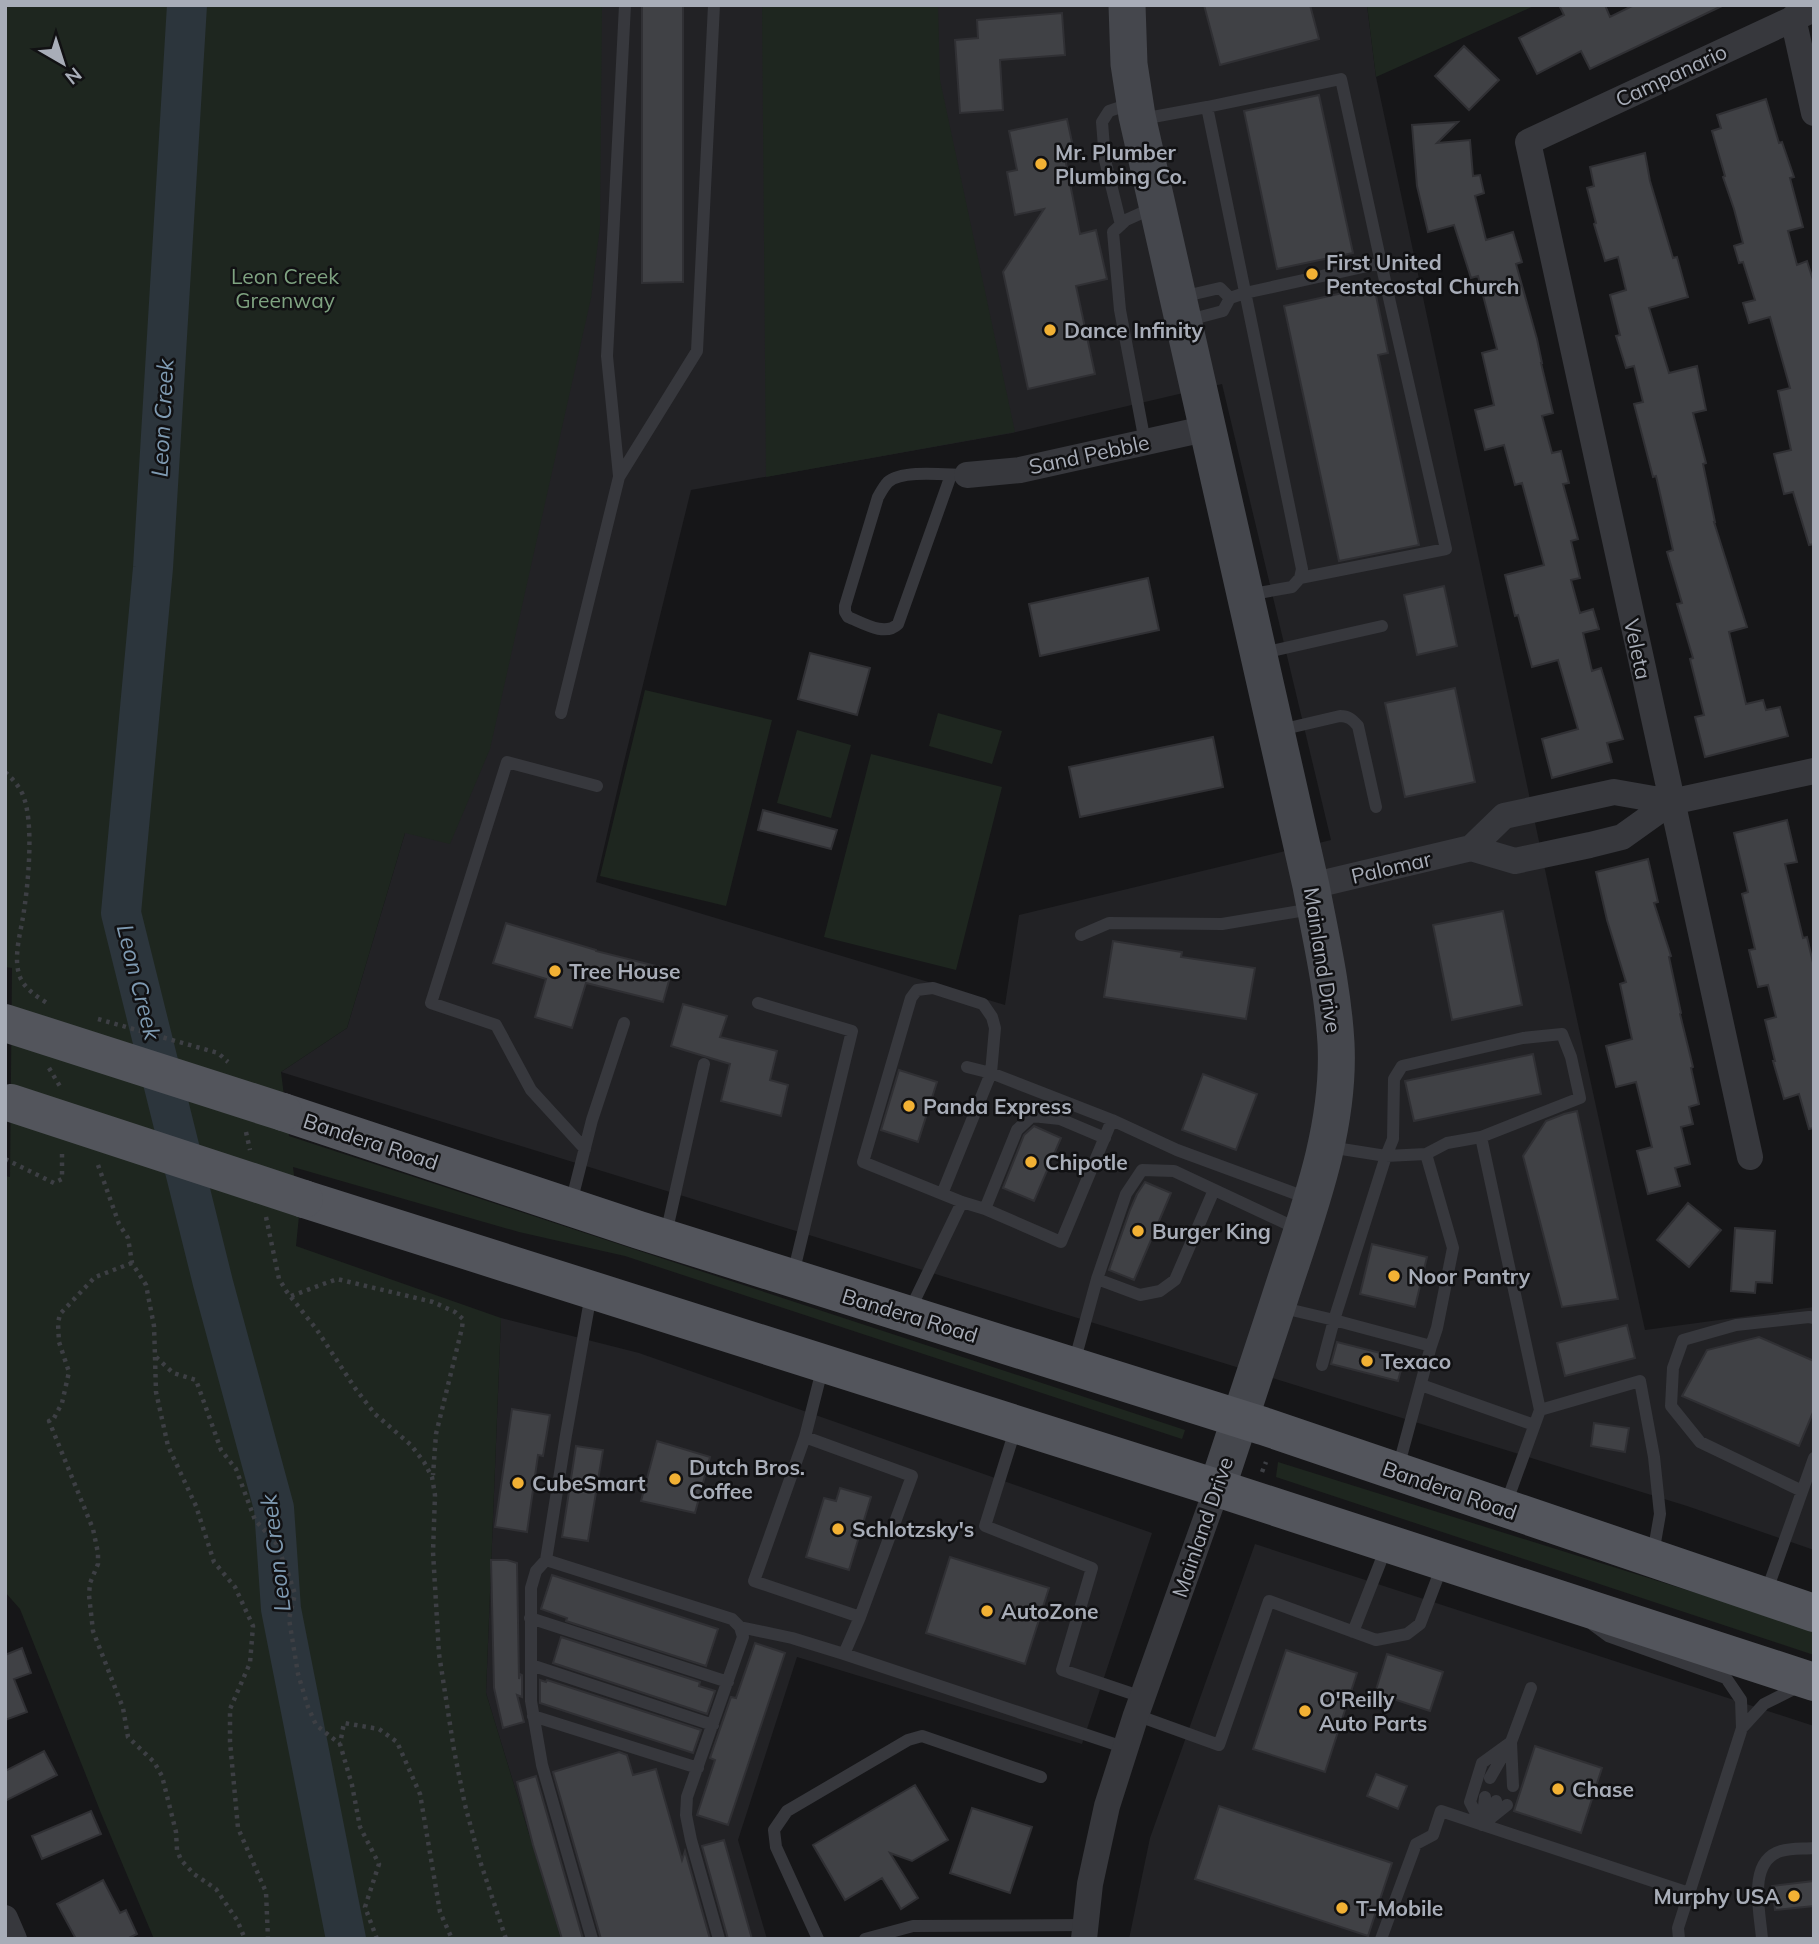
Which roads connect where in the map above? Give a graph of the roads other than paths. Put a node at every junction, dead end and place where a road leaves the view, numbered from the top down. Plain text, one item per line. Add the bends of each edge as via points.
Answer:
1 (625, 5) edge
2 (714, 5) edge
3 (1127, 5) edge
4 (1803, 13) edge
5 (1207, 107) junction
6 (1137, 111) junction
7 (1814, 113) edge
8 (1528, 142) joint
9 (1158, 206) junction
10 (1121, 225) junction
11 (1381, 263) junction
12 (1245, 293) junction
13 (1230, 298) junction
14 (1182, 309) junction
15 (1209, 428) junction
16 (1145, 442) junction
17 (959, 475) junction
18 (619, 477) junction
19 (1300, 578) junction
20 (1247, 595) junction
21 (1382, 625) dead end
22 (1259, 654) junction
23 (561, 713) dead end
24 (1276, 731) junction
25 (1814, 771) edge
26 (597, 786) dead end
27 (1579, 800) junction
28 (1671, 802) junction
29 (1376, 807) dead end
30 (1590, 845) junction
31 (1471, 848) junction
32 (1313, 897) junction
33 (1081, 935) dead end
34 (758, 1003) dead end
35 (5, 1023) edge
36 (624, 1023) dead end
37 (704, 1064) dead end
38 (967, 1067) dead end
39 (991, 1073) junction
40 (8, 1102) edge
41 (1112, 1120) junction
42 (1481, 1137) junction
43 (1105, 1138) junction
44 (1325, 1147) junction
45 (585, 1149) junction
46 (1426, 1154) junction
47 (1386, 1156) junction
48 (1750, 1157) dead end
49 (1214, 1190) junction
50 (942, 1194) junction
51 (962, 1202) junction
52 (570, 1207) junction
53 (985, 1209) junction
54 (1307, 1215) junction
55 (665, 1238) junction
56 (792, 1278) junction
57 (1097, 1279) junction
58 (592, 1290) junction
59 (1277, 1307) junction
60 (908, 1314) junction
61 (1814, 1318) edge
62 (1334, 1320) junction
63 (1431, 1346) junction
64 (823, 1364) junction
65 (1322, 1364) dead end
66 (1073, 1366) junction
67 (1421, 1385) junction
68 (1540, 1410) junction
69 (1240, 1419) junction
70 (1016, 1425) junction
71 (1534, 1425) junction
72 (805, 1437) junction
73 (1814, 1458) edge
74 (1397, 1472) junction
75 (1217, 1488) junction
76 (1802, 1491) junction
77 (1504, 1508) junction
78 (1387, 1544) junction
79 (1652, 1558) junction
80 (546, 1560) junction
81 (1443, 1562) junction
82 (1765, 1597) junction
83 (1559, 1599) junction
84 (1814, 1613) edge
85 (860, 1617) junction
86 (530, 1618) junction
87 (740, 1627) junction
88 (1353, 1632) junction
89 (844, 1654) junction
90 (531, 1665) junction
91 (1813, 1681) edge
92 (728, 1682) junction
93 (1531, 1688) dead end
94 (1139, 1706) junction
95 (533, 1716) junction
96 (713, 1725) junction
97 (1742, 1728) junction
98 (1511, 1742) junction
99 (1126, 1748) junction
100 (698, 1768) junction
101 (1041, 1777) dead end
102 (1482, 1825) junction
103 (1814, 1848) edge
104 (1689, 1893) junction
105 (5, 1918) edge
106 (1085, 1932) edge
107 (14, 1939) edge
108 (592, 1939) edge
109 (719, 1939) edge
110 (818, 1939) edge
111 (865, 1939) edge
112 (1381, 1939) edge
113 (1679, 1939) edge
114 (1762, 1939) edge

1 - 18 lane via 607,356
2 - 18 lane via 697,351
3 - 6 main road, Mainland Drive via 1129,64
4 - 7 street
4 - 8 street, Campanario
5 - 6 lane
5 - 11 lane via 1340,79
5 - 12 lane
6 - 9 main road, Mainland Drive
6 - 10 lane via 1109,111 1102,122 1105,160
8 - 28 street, Veleta
9 - 10 lane
9 - 14 main road, Mainland Drive
10 - 16 lane via 1112,232 1120,310
11 - 12 lane
11 - 19 lane via 1446,549
12 - 13 lane
12 - 19 lane via 1302,569
13 - 14 lane via 1223,311
13 - 14 lane via 1220,288
14 - 15 main road, Mainland Drive
15 - 16 street, Sand Pebble
15 - 20 main road, Mainland Drive
16 - 17 street, Sand Pebble via 1020,470
17 - 17 lane via 901,475 889,481 878,496 845,606 848,617 887,631 898,624
18 - 23 lane
19 - 20 lane via 1292,587
20 - 22 main road, Mainland Drive
21 - 22 lane
22 - 24 main road, Mainland Drive
24 - 29 lane via 1340,716 1353,720
24 - 32 main road, Mainland Drive
25 - 28 street, Palomar
26 - 45 lane via 508,762 431,1003 496,1026 531,1090
27 - 28 street, Palomar via 1614,792
27 - 30 street
27 - 31 street, Palomar via 1504,816
28 - 30 street, Palomar via 1622,837
28 - 48 street, Veleta
30 - 31 street, Palomar via 1515,861
31 - 32 street, Palomar
32 - 33 lane via 1222,924 1109,923
32 - 44 main road, Mainland Drive via 1331,987 1336,1045 1333,1112
34 - 56 lane via 852,1031
35 - 52 main road, Bandera Road, bridge
36 - 45 lane
37 - 55 lane
38 - 39 lane
39 - 41 lane
39 - 50 lane
39 - 50 lane via 995,1028 983,1004 933,988 917,990 863,1162
40 - 58 main road, bridge
41 - 43 lane
41 - 54 lane
42 - 46 lane via 1447,1143
42 - 47 lane via 1580,1098 1562,1034 1523,1038 1402,1066 1394,1079 1393,1139
42 - 68 lane
43 - 53 lane via 1060,1119 1032,1116 1017,1130
43 - 53 lane via 1061,1242
44 - 47 lane
44 - 54 main road, Mainland Drive
45 - 52 lane
46 - 47 lane
46 - 63 lane via 1453,1248
47 - 62 lane
49 - 54 lane
49 - 57 lane via 1175,1279 1160,1291 1140,1295
49 - 57 lane via 1174,1171 1142,1170 1126,1194
50 - 51 lane
51 - 53 lane
51 - 60 lane
52 - 55 main road, Bandera Road
54 - 59 main road, Mainland Drive
55 - 56 main road, Bandera Road
56 - 60 main road, Bandera Road
57 - 66 lane
58 - 64 main road
58 - 80 lane
59 - 62 lane
59 - 69 main road, Mainland Drive
60 - 66 main road, Bandera Road
61 - 76 lane via 1736,1325 1683,1340 1673,1368 1671,1406 1700,1442
62 - 63 lane
62 - 65 lane
63 - 67 lane
64 - 70 main road
64 - 72 lane
66 - 69 main road, Bandera Road
67 - 71 lane
67 - 74 lane
68 - 71 lane
68 - 79 lane via 1640,1381 1660,1514
69 - 74 main road, Bandera Road
69 - 75 main road, Mainland Drive
70 - 75 main road
70 - 94 lane via 985,1526 1092,1568 1062,1670
71 - 77 lane
72 - 85 lane via 912,1476
72 - 85 lane via 754,1581
73 - 76 lane
74 - 77 main road, Bandera Road
75 - 78 main road
75 - 94 street, Mainland Drive
76 - 82 lane
77 - 79 main road, Bandera Road
78 - 81 main road
78 - 88 lane
79 - 82 main road, Bandera Road
80 - 86 lane via 536,1571 531,1588
80 - 87 lane via 732,1619
81 - 83 main road
81 - 88 lane via 1420,1623 1407,1633 1376,1640
82 - 84 main road, Bandera Road
83 - 91 main road
83 - 97 lane via 1608,1636 1726,1678 1741,1700
85 - 89 lane
86 - 90 lane
86 - 92 lane
87 - 89 lane
87 - 92 lane via 743,1637
88 - 94 lane via 1269,1601 1219,1745
89 - 99 lane
90 - 95 lane
90 - 96 lane
91 - 97 lane via 1764,1704
92 - 96 lane
93 - 98 lane
94 - 99 street, Mainland Drive
95 - 100 lane
95 - 108 lane via 542,1765
96 - 100 lane
97 - 104 lane
98 - 98 lane via 1502,1782
98 - 102 lane via 1482,1763 1470,1802
99 - 106 street, Mainland Drive via 1107,1806
100 - 109 lane via 685,1815
101 - 110 lane via 922,1736 787,1811 774,1830 776,1847
102 - 102 lane via 1496,1801
102 - 104 lane
102 - 112 lane via 1441,1811 1433,1835 1416,1844
103 - 114 lane via 1780,1851 1764,1862 1757,1879
104 - 113 lane
105 - 107 street
106 - 111 lane via 913,1926

